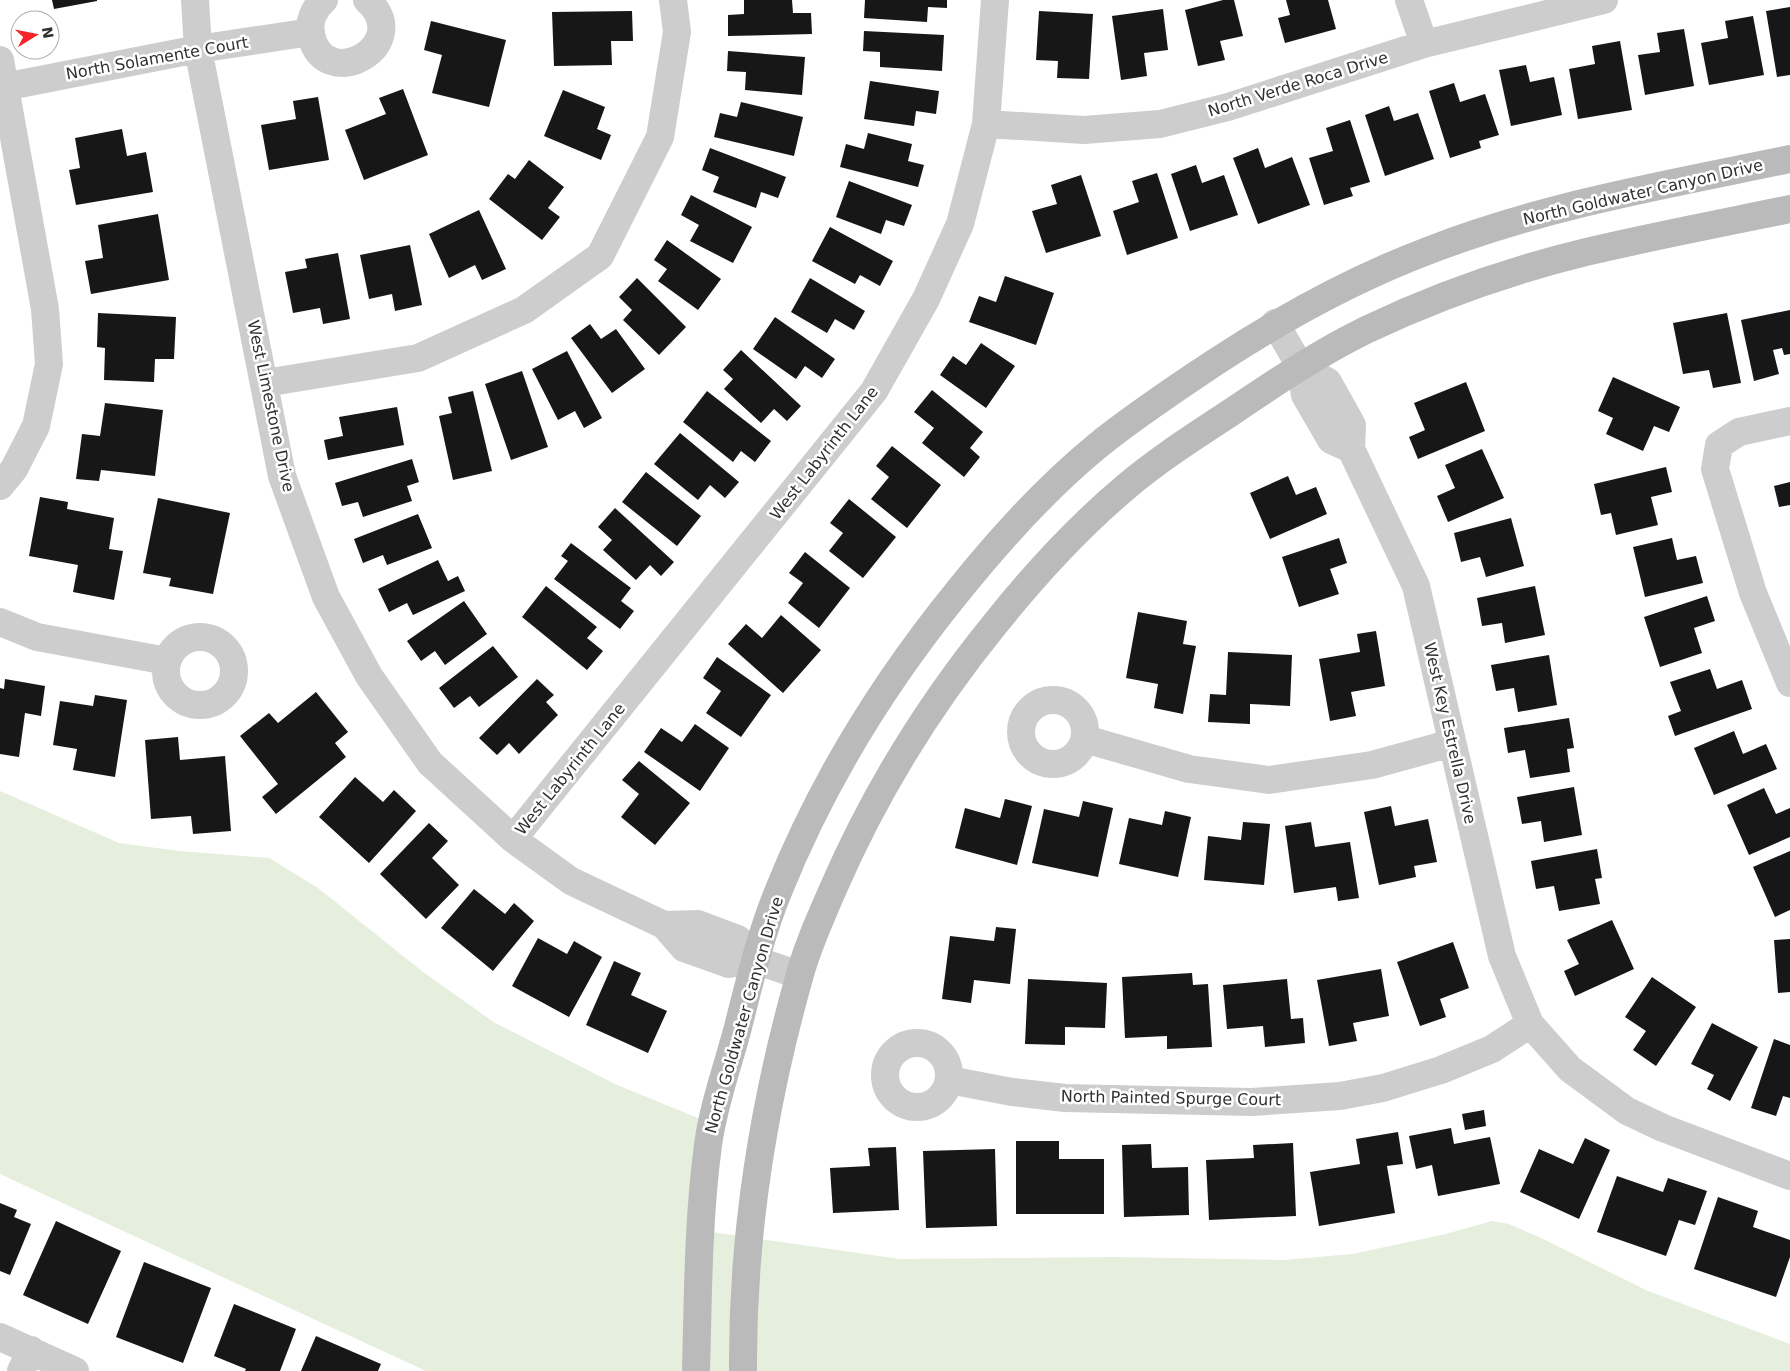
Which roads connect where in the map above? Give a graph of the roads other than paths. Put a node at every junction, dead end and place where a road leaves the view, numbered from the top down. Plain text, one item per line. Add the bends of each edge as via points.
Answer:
1 (195, 0) edge
2 (324, 0) edge
3 (367, 0) edge
4 (673, 0) edge
5 (995, 0) edge
6 (1409, 0) edge
7 (1604, 0) edge
8 (311, 32) junction
9 (1424, 44) junction
10 (198, 49) junction
11 (0, 60) edge
12 (4, 87) junction
13 (986, 124) junction
14 (1790, 159) edge
15 (10, 169) edge
16 (1790, 209) edge
17 (1275, 323) junction
18 (1300, 366) junction
19 (265, 383) junction
20 (1790, 421) edge
21 (0, 486) edge
22 (0, 622) edge
23 (167, 662) dead end
24 (1790, 683) edge
25 (1085, 739) dead end
26 (1452, 744) junction
27 (514, 839) junction
28 (755, 960) junction
29 (799, 975) junction
30 (1530, 1024) junction
31 (948, 1080) dead end
32 (1790, 1176) edge
33 (0, 1337) edge
34 (26, 1361) edge
35 (75, 1371) edge
36 (696, 1371) edge
37 (743, 1371) edge

1 - 10 street, West Limestone Drive
2 - 8 street via 315,10
3 - 8 street via 378,14 380,36 372,50 360,60 349,63 328,58 313,42
4 - 19 street via 678,32 660,137 600,256 524,310 418,358
5 - 13 street, West Labyrinth Lane
6 - 9 street
7 - 9 street, North Verde Roca Drive
8 - 10 street, North Solamente Court
9 - 13 street, North Verde Roca Drive via 1228,107 1160,124 1084,130
10 - 12 street, North Solamente Court
10 - 19 street, West Limestone Drive
11 - 12 street
12 - 15 street
13 - 27 street, West Labyrinth Lane via 960,224 926,299 874,390
14 - 17 street, North Goldwater Canyon Drive via 1583,202 1486,229 1345,287
15 - 21 street via 31,219 45,309 49,364 36,426 14,469
16 - 18 street via 1584,252 1501,277 1366,330
17 - 18 street
17 - 28 street, North Goldwater Canyon Drive via 1148,407 1095,448 991,550 881,693 844,755 813,812 776,895
18 - 26 street, West Key Estrella Drive via 1328,382 1352,425 1351,449 1416,586
18 - 29 street via 1177,447 1126,486 1028,582 964,662 887,779 857,834
19 - 27 street, West Limestone Drive via 282,476 326,597 369,676 430,763
20 - 24 street via 1739,432 1719,445 1715,469 1753,593
22 - 23 street via 37,637
25 - 26 street via 1189,769 1269,780 1372,765
26 - 30 street, West Key Estrella Drive via 1502,956
27 - 28 street, West Limestone Drive via 571,881 664,925 684,948 729,964
28 - 29 street, West Limestone Drive
28 - 36 street, North Goldwater Canyon Drive via 708,1141 699,1237
29 - 37 street via 763,1130 756,1176 749,1240
30 - 31 street, North Painted Spurge Court via 1492,1049 1441,1070 1384,1088 1340,1096 1252,1102 1065,1098
30 - 32 street, West Key Estrella Drive via 1570,1069 1627,1111
33 - 34 street
34 - 35 street

